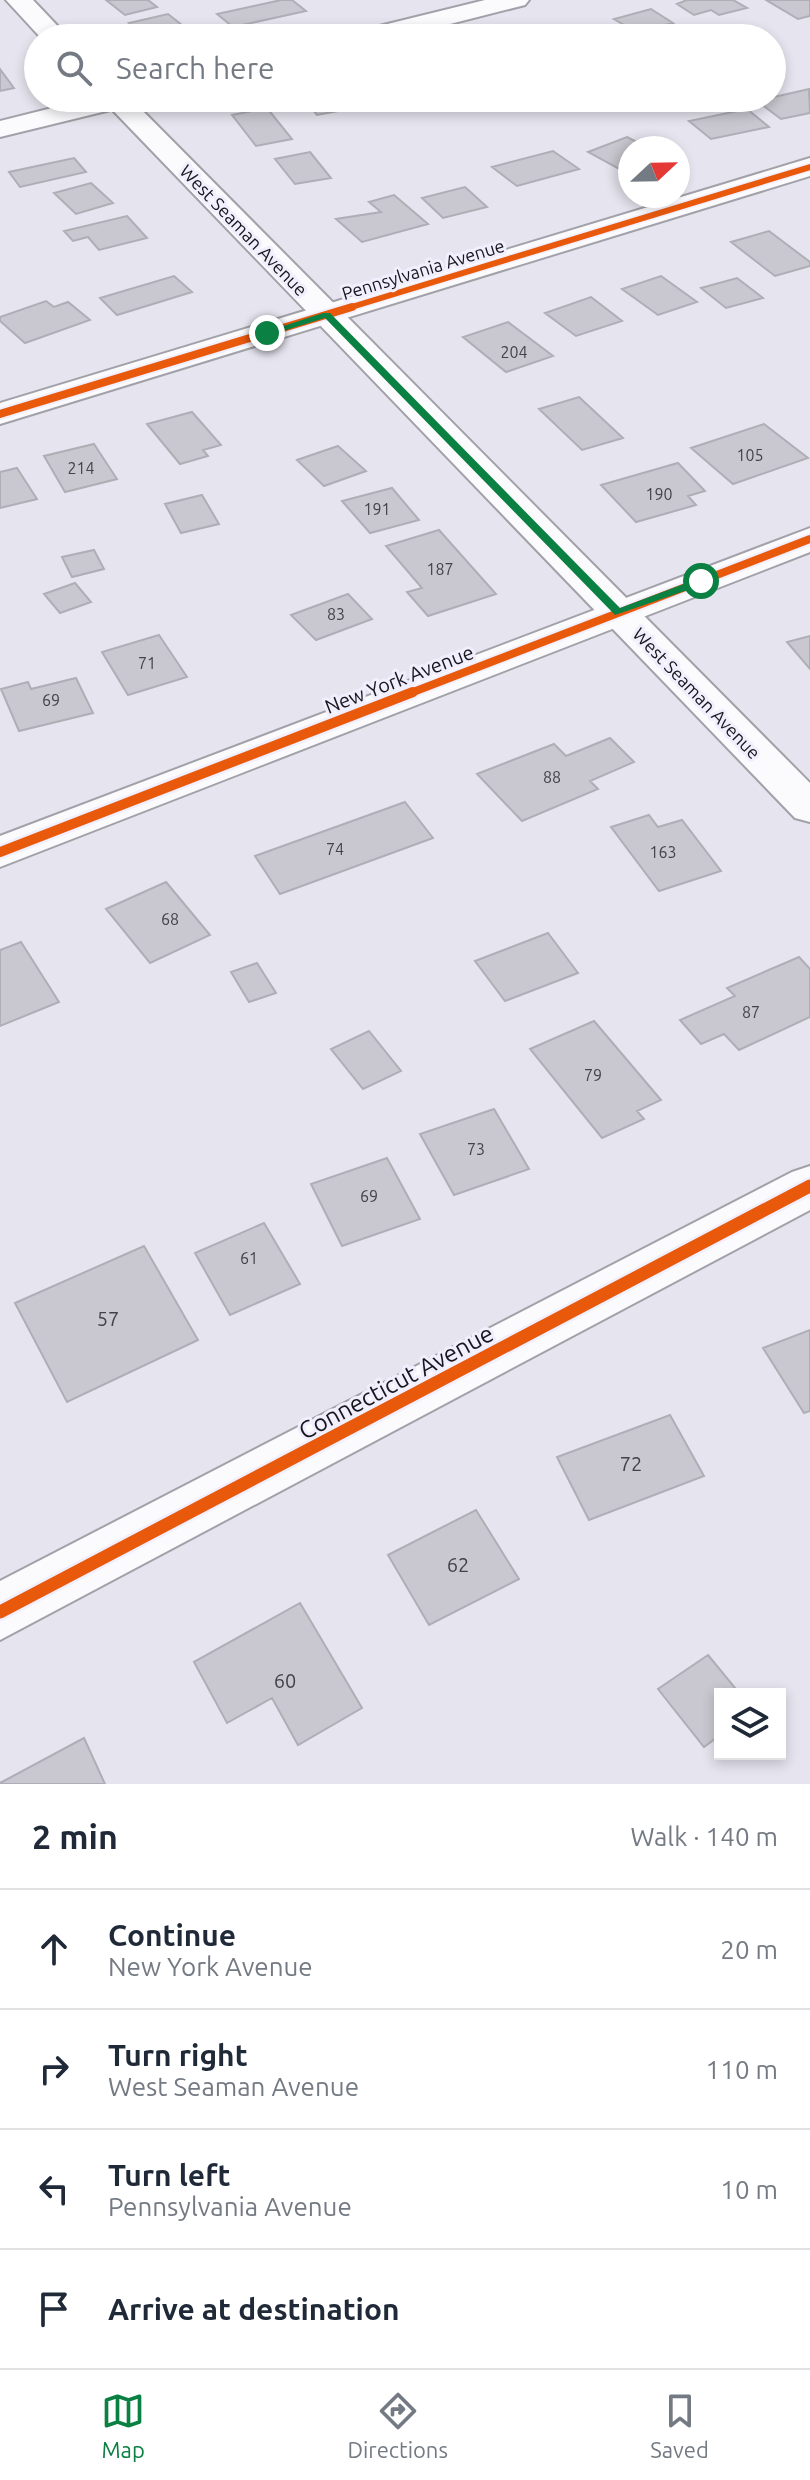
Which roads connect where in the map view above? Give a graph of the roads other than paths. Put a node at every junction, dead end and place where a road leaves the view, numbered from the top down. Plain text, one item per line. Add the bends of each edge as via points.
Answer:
1 (19, 0) edge
2 (516, 0) edge
3 (42, 24) edge
4 (420, 24) edge
5 (67, 112) edge
6 (132, 112) edge
7 (0, 129) edge
8 (810, 167) edge
9 (327, 315) junction
10 (0, 414) edge
11 (810, 539) edge
12 (619, 613) junction
13 (810, 808) edge
14 (0, 852) edge
15 (810, 1186) edge
16 (0, 1612) edge

1 - 3 street
2 - 4 street
5 - 7 street
6 - 9 street, West Seaman Avenue
8 - 9 street, Pennsylvania Avenue
9 - 10 street, Pennsylvania Avenue
9 - 12 street, West Seaman Avenue
11 - 12 street, New York Avenue
12 - 13 street, West Seaman Avenue
12 - 14 street, New York Avenue
15 - 16 street, Connecticut Avenue

